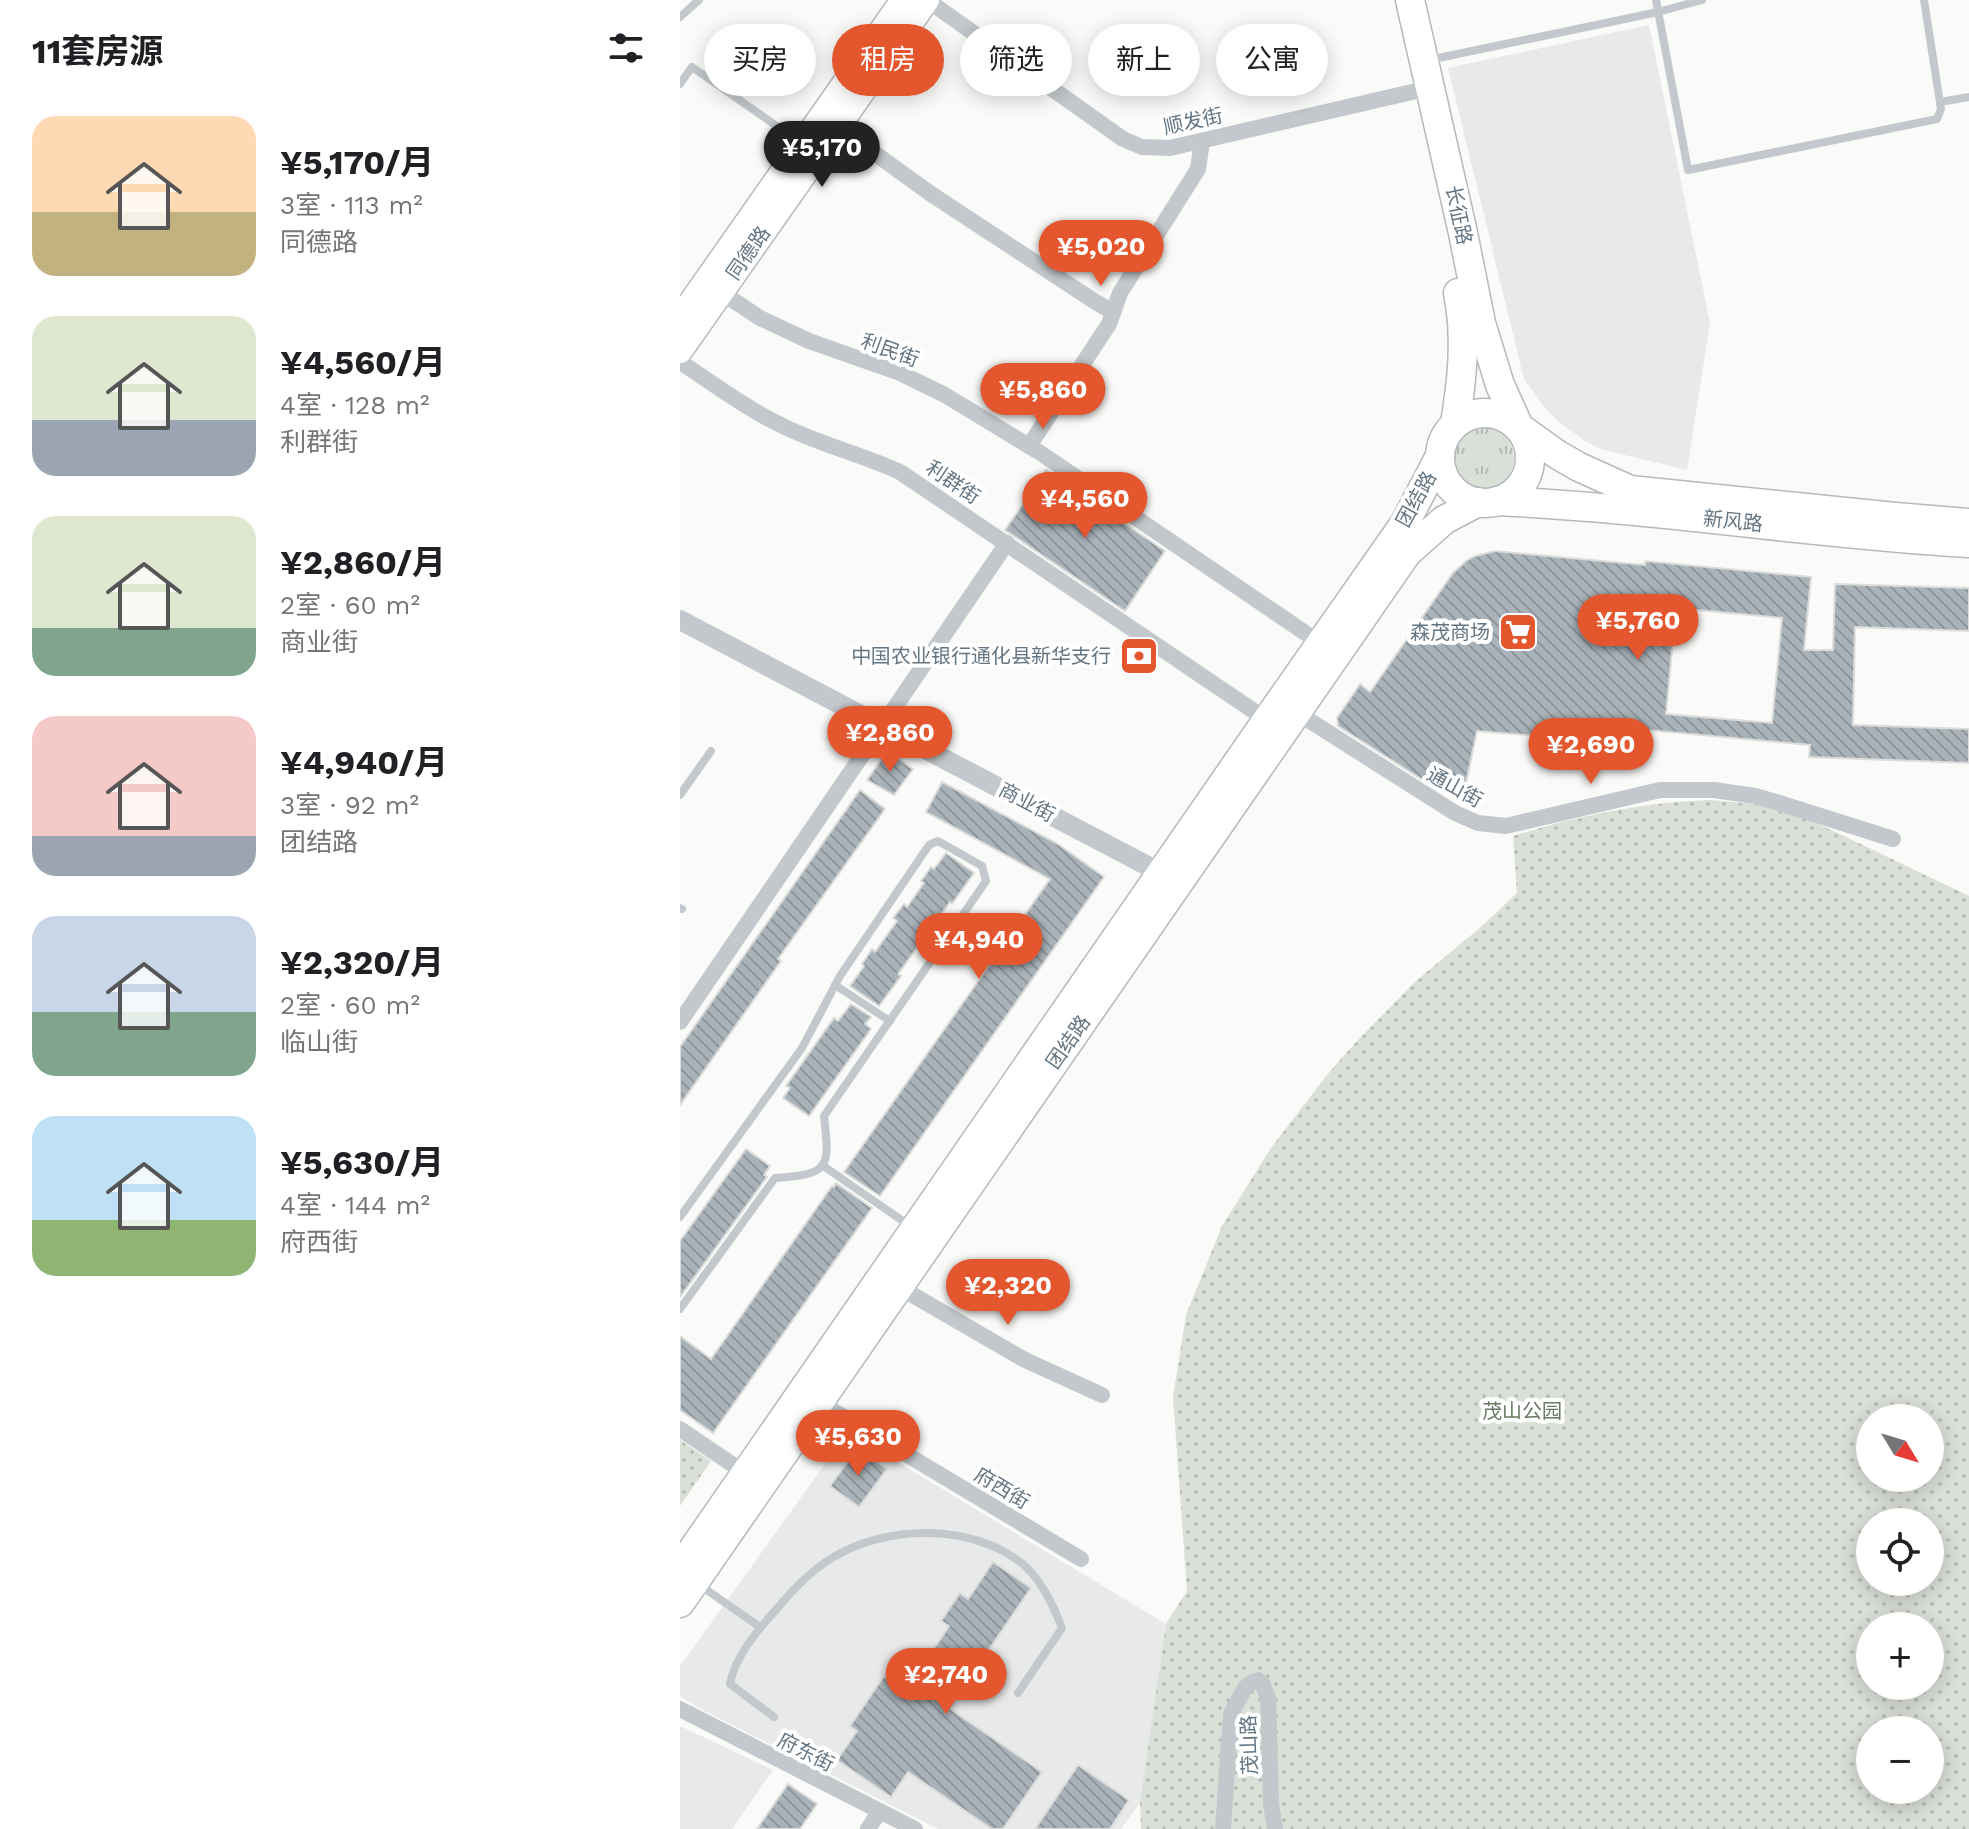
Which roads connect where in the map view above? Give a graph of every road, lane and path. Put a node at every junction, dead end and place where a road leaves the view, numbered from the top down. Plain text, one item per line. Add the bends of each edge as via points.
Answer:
1 (699, 0) edge
2 (903, 0) edge
3 (927, 0) edge
4 (1391, 0) edge
5 (1410, 0) edge
6 (1656, 0) edge
7 (1702, 0) edge
8 (1924, 0) edge
9 (1658, 12) junction
10 (680, 17) edge
11 (1424, 61) junction
12 (680, 84) edge
13 (1412, 92) junction
14 (1969, 97) edge
15 (1940, 102) junction
16 (837, 126) junction
17 (1202, 141) junction
18 (801, 144) junction
19 (721, 292) junction
20 (684, 303) edge
21 (1113, 312) junction
22 (680, 351) edge
23 (680, 362) edge
24 (1455, 424) junction
25 (1519, 427) junction
26 (1029, 446) junction
27 (1440, 456) junction
28 (1488, 502) junction
29 (1969, 523) edge
30 (1007, 543) junction
31 (1969, 543) edge
32 (680, 620) edge
33 (1320, 643) junction
34 (1296, 712) junction
35 (1267, 720) junction
36 (882, 726) junction
37 (711, 751) dead end
38 (680, 795) edge
39 (1893, 839) dead end
40 (1161, 873) junction
41 (835, 985) junction
42 (890, 1021) junction
43 (680, 1022) edge
44 (822, 1165) junction
45 (680, 1217) edge
46 (914, 1229) junction
47 (899, 1287) junction
48 (680, 1309) edge
49 (1102, 1395) dead end
50 (819, 1402) junction
51 (680, 1429) edge
52 (745, 1473) junction
53 (1081, 1559) dead end
54 (685, 1584) edge
55 (760, 1627) junction
56 (1018, 1693) dead end
57 (680, 1709) edge
58 (774, 1717) dead end
59 (880, 1811) junction
60 (868, 1829) edge
61 (915, 1829) edge
62 (1223, 1829) edge
63 (1275, 1829) edge

1 - 10 lane
2 - 18 main road, 同德路
3 - 16 main road, 同德路
3 - 17 street, 顺发街 via 1123,139 1161,149
4 - 13 highway, 长征路
5 - 11 highway, 长征路
6 - 9 lane
7 - 9 lane
8 - 15 lane
9 - 11 lane
9 - 15 lane via 1688,170 1937,119
11 - 25 highway, 长征路 via 1481,323
12 - 18 lane via 692,67
13 - 17 street, 顺发街
13 - 24 highway, 长征路 via 1462,313 1463,367
14 - 15 lane
16 - 19 main road, 同德路
16 - 21 street
17 - 21 street via 1198,169
18 - 20 main road, 同德路
19 - 22 main road, 同德路
19 - 26 street, 利民街 via 809,341 923,383
21 - 26 street
23 - 30 street, 利群街 via 784,427 900,472
24 - 25 highway via 1488,412
24 - 27 highway
25 - 28 highway via 1529,445 1530,466 1515,492
25 - 29 highway, 新风路 via 1579,467 1630,490
26 - 33 street, 利民街
27 - 28 highway via 1452,488 1468,500
27 - 33 highway, 团结路 via 1405,523
28 - 31 highway, 新风路 via 1575,505
28 - 34 highway, 团结路 via 1444,520 1407,553
30 - 35 street, 利群街
30 - 36 street
32 - 36 street, 商业街
33 - 35 highway, 团结路
34 - 39 street, 通山街 via 1478,823 1506,826 1660,790 1714,790 1755,796
34 - 47 highway, 团结路
35 - 40 highway, 团结路
36 - 40 street, 商业街
36 - 43 street
37 - 38 lane
40 - 46 highway, 团结路
41 - 42 lane
41 - 42 lane via 929,845 938,841 982,866 986,881
41 - 45 lane via 802,1048
42 - 44 lane via 824,1116 829,1146
44 - 46 lane
44 - 48 lane via 805,1176 775,1178
46 - 52 highway, 团结路
47 - 49 street via 1025,1360
47 - 50 highway, 团结路
50 - 53 street, 府西街
50 - 54 highway, 团结路
51 - 52 street
52 - 54 highway, 团结路
54 - 55 lane
55 - 56 lane via 817,1569 846,1550 915,1534 970,1539 1025,1566 1062,1628
55 - 58 lane via 733,1669 730,1684
57 - 59 street, 府东街
59 - 60 street
59 - 61 street, 府东街
62 - 63 street, 茂山路 via 1231,1714 1241,1693 1258,1680 1268,1698

